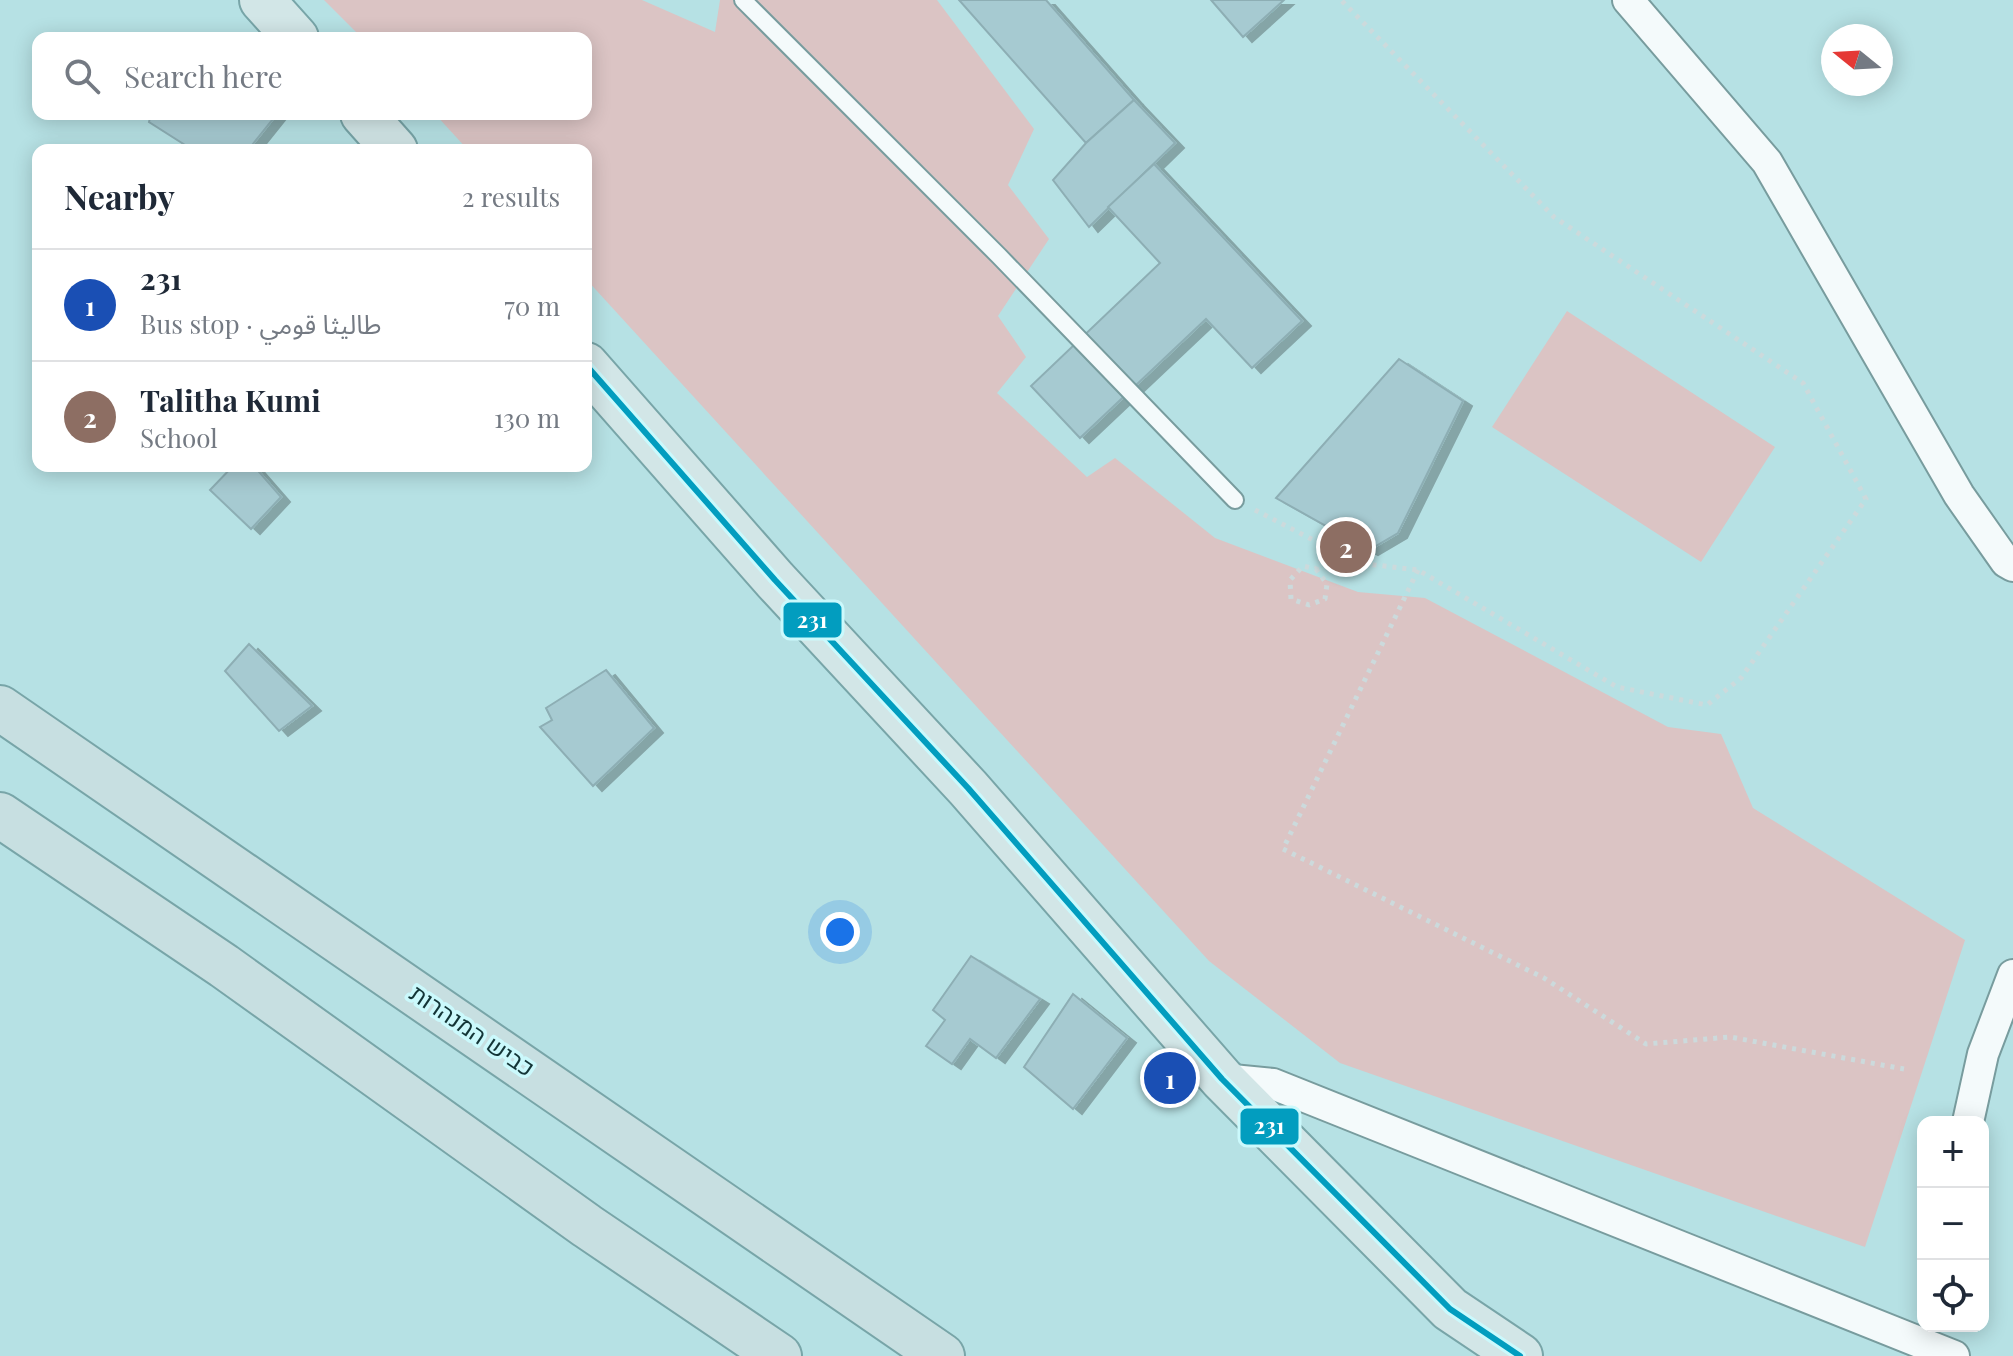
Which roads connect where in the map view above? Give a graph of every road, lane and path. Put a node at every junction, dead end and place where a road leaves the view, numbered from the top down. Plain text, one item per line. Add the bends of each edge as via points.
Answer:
1 (262, 0) edge
2 (743, 0) edge
3 (1341, 0) edge
4 (1628, 0) edge
5 (291, 32) edge
6 (368, 120) edge
7 (390, 144) edge
8 (592, 372) edge
9 (1235, 500) joint
10 (1327, 547) junction
11 (2013, 566) edge
12 (1316, 569) junction
13 (1418, 570) junction
14 (0, 708) edge
15 (0, 815) edge
16 (2013, 975) edge
17 (1904, 1069) dead end
18 (1222, 1079) junction
19 (1969, 1116) edge
20 (1925, 1335) edge
21 (779, 1356) edge
22 (942, 1356) edge
23 (1520, 1356) edge
24 (1954, 1356) edge

1 - 5 main road
2 - 9 lane
3 - 13 path via 1554,217 1803,383 1866,499 1741,678 1707,705 1617,687
4 - 11 street via 1767,162 1959,495
6 - 7 main road
8 - 18 main road
9 - 10 path
10 - 12 path
10 - 13 path via 1367,564
12 - 12 path via 1303,566 1290,580 1291,599 1309,605 1325,599 1327,584
13 - 17 path via 1283,849 1544,978 1646,1044 1730,1037
14 - 22 highway, כביש המנהרות
15 - 21 highway
16 - 19 street via 1983,1054
18 - 20 street via 1273,1084
18 - 23 main road via 1450,1309
20 - 24 street

